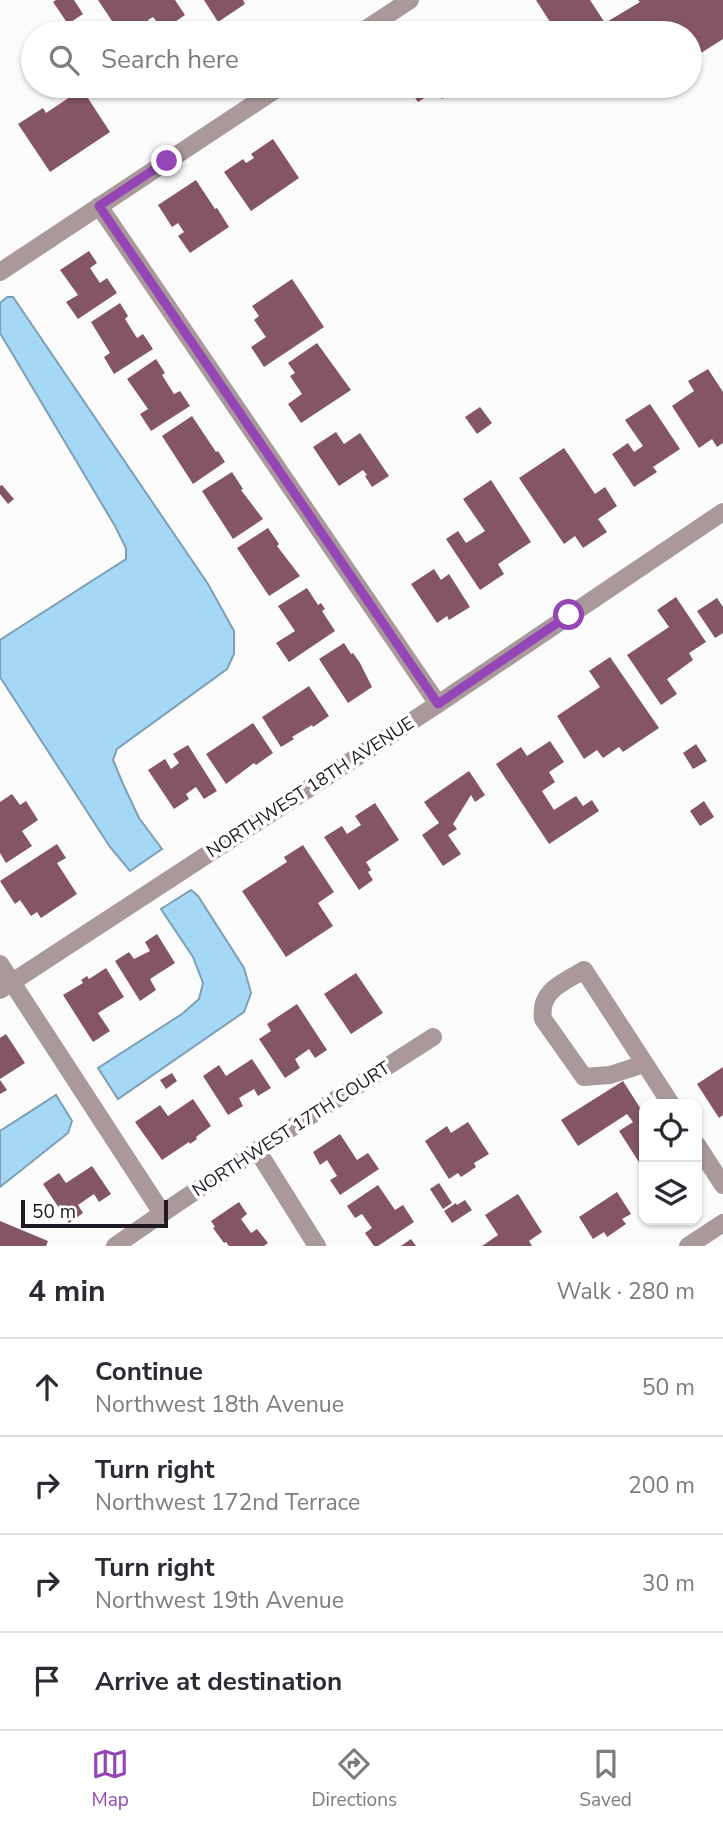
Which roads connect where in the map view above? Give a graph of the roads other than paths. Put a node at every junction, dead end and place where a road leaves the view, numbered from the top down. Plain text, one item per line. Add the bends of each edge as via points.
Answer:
1 (410, 0) edge
2 (378, 21) edge
3 (263, 98) edge
4 (99, 206) junction
5 (0, 272) edge
6 (723, 512) edge
7 (438, 704) junction
8 (0, 964) edge
9 (6, 986) edge
10 (433, 1037) dead end
11 (645, 1063) junction
12 (668, 1099) edge
13 (257, 1150) junction
14 (702, 1153) edge
15 (723, 1185) edge
16 (162, 1213) junction
17 (723, 1223) edge
18 (115, 1246) edge
19 (317, 1246) edge
20 (688, 1246) edge

1 - 2 street
3 - 4 street
4 - 5 street
4 - 7 street
6 - 7 street, NORTHWEST 18TH AVENUE
7 - 9 street, NORTHWEST 18TH AVENUE
8 - 9 street
9 - 16 street
10 - 13 street, NORTHWEST 17TH COURT
11 - 11 street via 584,970 545,998 543,1019 583,1077 610,1075
11 - 12 street
13 - 16 street, NORTHWEST 17TH COURT
13 - 19 street
14 - 15 street
16 - 18 street, NORTHWEST 17TH COURT
17 - 20 street

